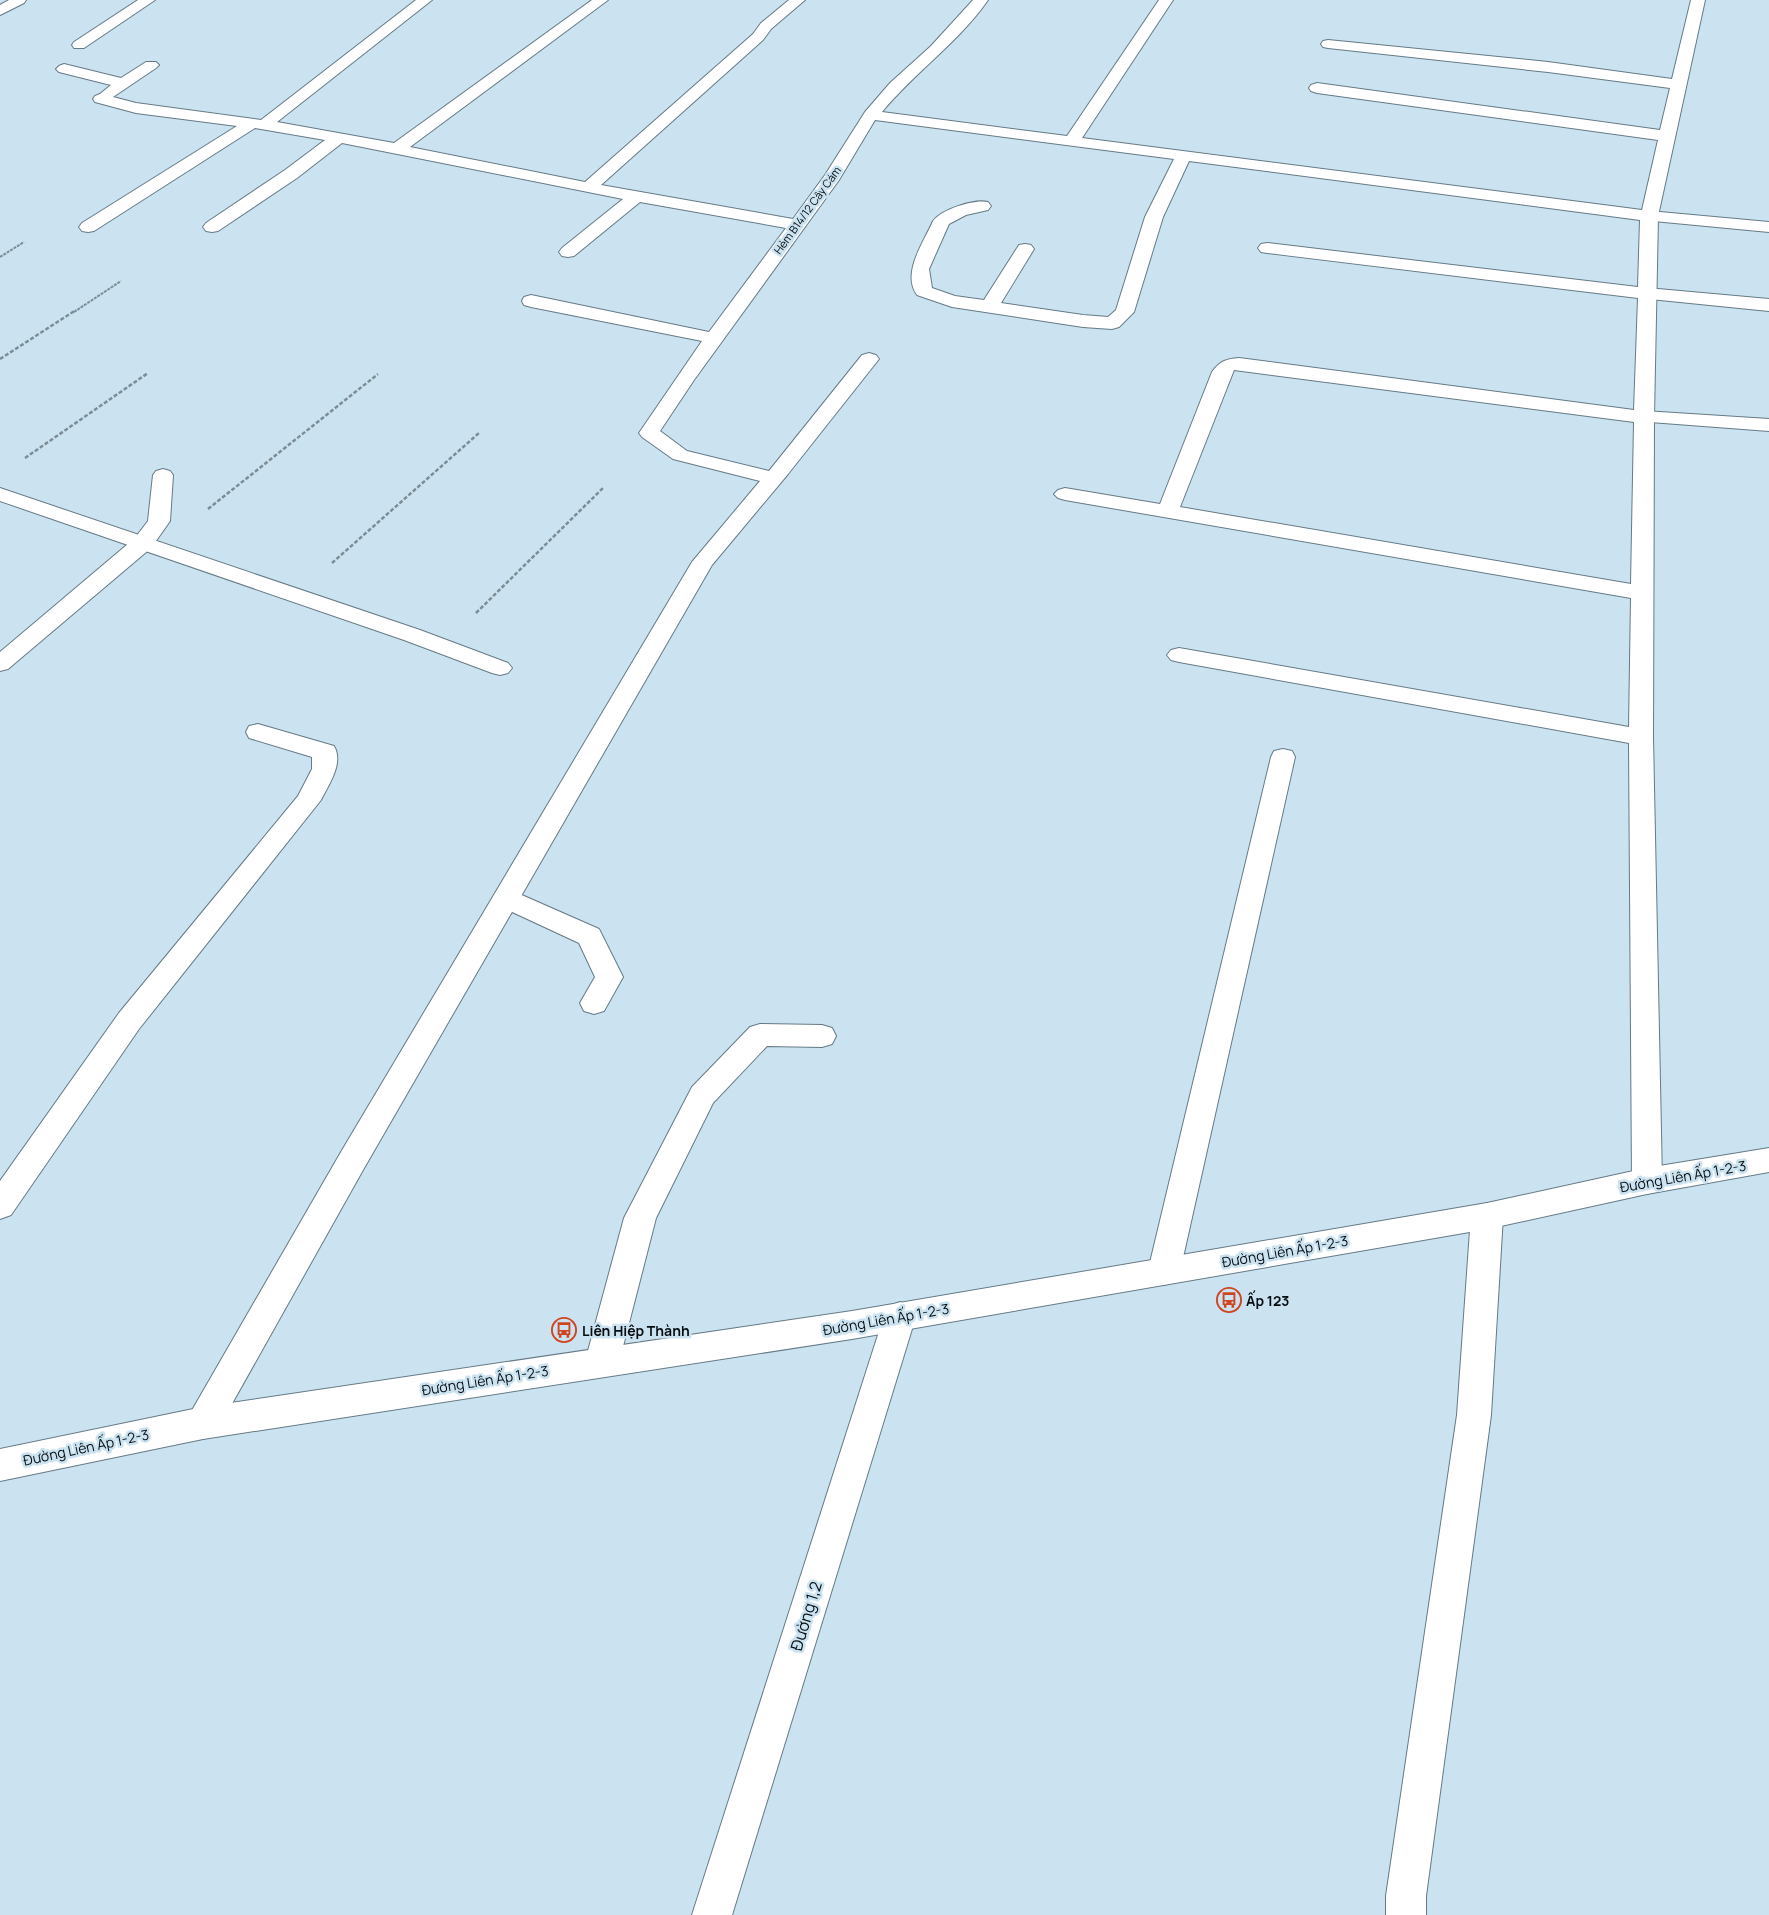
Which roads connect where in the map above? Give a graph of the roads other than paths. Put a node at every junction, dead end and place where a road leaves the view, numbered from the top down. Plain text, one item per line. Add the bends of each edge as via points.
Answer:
1 (19, 0) edge
2 (148, 0) edge
3 (425, 0) edge
4 (601, 0) edge
5 (798, 0) edge
6 (981, 0) edge
7 (1166, 0) edge
8 (1698, 0) edge
9 (0, 11) edge
10 (1328, 44) dead end
11 (79, 45) dead end
12 (151, 65) dead end
13 (64, 69) dead end
14 (123, 83) junction
15 (1678, 84) junction
16 (1317, 88) dead end
17 (871, 115) junction
18 (258, 124) junction
19 (1667, 136) junction
20 (339, 137) junction
21 (1072, 141) junction
22 (398, 148) junction
23 (1184, 155) junction
24 (588, 187) junction
25 (637, 196) junction
26 (982, 206) dead end
27 (1648, 216) junction
28 (796, 225) junction
29 (88, 227) dead end
30 (212, 227) dead end
31 (1769, 227) edge
32 (1267, 248) dead end
33 (1026, 249) dead end
34 (568, 252) dead end
35 (1647, 294) junction
36 (532, 301) dead end
37 (1769, 305) edge
38 (990, 306) junction
39 (713, 338) junction
40 (869, 360) dead end
41 (1644, 417) junction
42 (1769, 425) edge
43 (163, 475) dead end
44 (774, 478) junction
45 (0, 494) edge
46 (1065, 494) dead end
47 (1168, 512) junction
48 (151, 545) junction
49 (1643, 593) junction
50 (1179, 655) dead end
51 (0, 664) edge
52 (500, 668) dead end
53 (258, 732) dead end
54 (1641, 737) junction
55 (1283, 756) dead end
56 (506, 898) junction
57 (594, 1003) dead end
58 (822, 1036) dead end
59 (1769, 1160) edge
60 (1647, 1181) junction
61 (0, 1206) edge
62 (1487, 1216) junction
63 (1164, 1271) junction
64 (900, 1316) junction
65 (602, 1362) junction
66 (202, 1423) junction
67 (0, 1465) edge
68 (712, 1915) edge
69 (1406, 1915) edge

1 - 9 street
2 - 11 street
3 - 18 street
4 - 22 street
5 - 24 street
6 - 17 street, Hẻm B14/12 Cây Cám via 936,49 895,86
7 - 21 street
8 - 15 street
10 - 15 street
12 - 14 street
13 - 14 street
14 - 18 street via 101,99 136,108
15 - 19 street
16 - 19 street
17 - 21 street
17 - 28 street, Hẻm B14/12 Cây Cám via 833,176
18 - 20 street
18 - 29 street
19 - 27 street
20 - 22 street
20 - 30 street
21 - 23 street
22 - 24 street
23 - 27 street
23 - 38 street via 1154,217 1125,312 1112,323 1083,322
24 - 25 street
25 - 28 street
25 - 34 street
26 - 38 street via 960,211 942,221 920,270 923,291
27 - 31 street
27 - 35 street
28 - 39 street, Hẻm B14/12 Cây Cám
32 - 35 street
33 - 38 street
35 - 37 street
35 - 41 street
36 - 39 street
39 - 44 street, Hẻm B14/12 Cây Cám via 649,433 680,456
40 - 44 street
41 - 42 street
41 - 47 street via 1228,365 1222,372
41 - 49 street
43 - 48 street via 159,521
44 - 56 street via 702,562
45 - 48 street
46 - 47 street
47 - 49 street
48 - 51 street
48 - 52 street
49 - 54 street
50 - 54 street
53 - 61 street via 325,752 324,769 308,800 129,1021
54 - 60 street
55 - 63 street
56 - 57 street via 589,936 609,977
56 - 66 street
58 - 65 street via 760,1035 702,1096 640,1218
59 - 60 street, Đường Liên Ấp 1-2-3
60 - 62 street, Đường Liên Ấp 1-2-3
62 - 63 street, Đường Liên Ấp 1-2-3
62 - 69 street via 1474,1415 1406,1896
63 - 64 street, Đường Liên Ấp 1-2-3
64 - 65 street, Đường Liên Ấp 1-2-3
64 - 68 street, Đường 1,2
65 - 66 street, Đường Liên Ấp 1-2-3
66 - 67 street, Đường Liên Ấp 1-2-3

